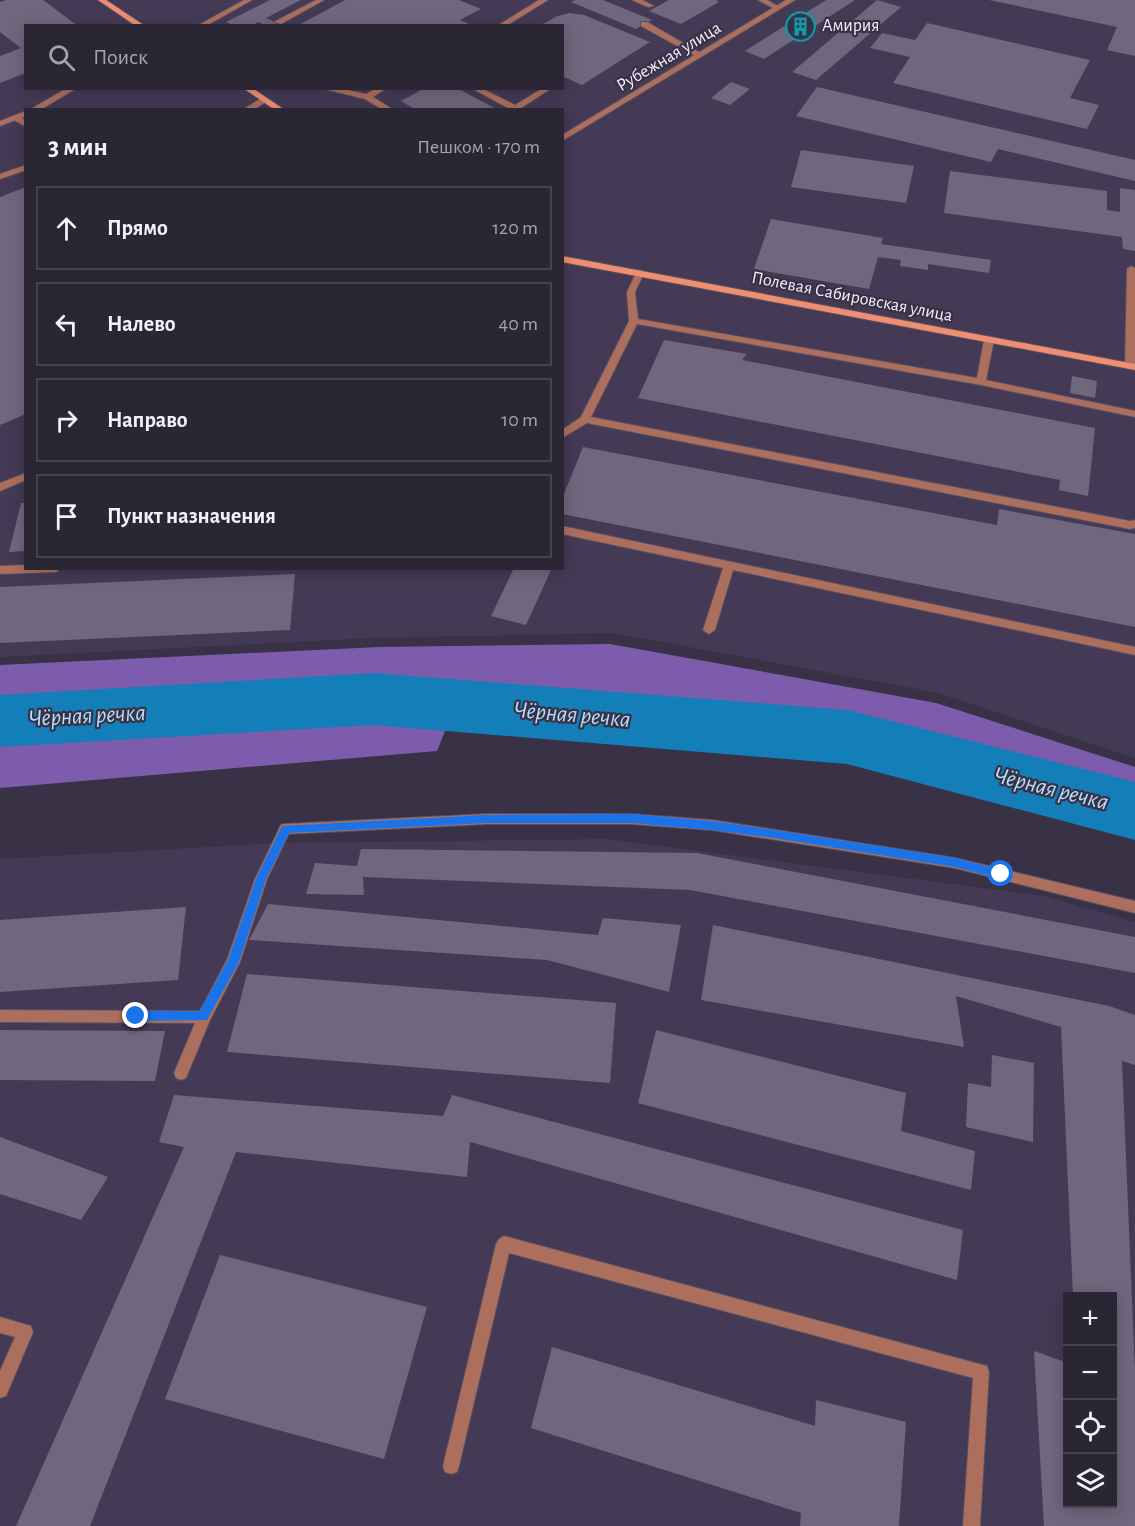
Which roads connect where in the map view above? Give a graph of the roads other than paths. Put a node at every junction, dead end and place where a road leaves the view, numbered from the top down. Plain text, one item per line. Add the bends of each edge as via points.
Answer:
1 (101, 0) edge
2 (249, 0) edge
3 (321, 0) edge
4 (544, 0) edge
5 (636, 0) edge
6 (762, 0) edge
7 (791, 0) edge
8 (650, 6) dead end
9 (777, 8) junction
10 (278, 22) dead end
11 (139, 24) edge
12 (204, 24) edge
13 (503, 24) edge
14 (644, 24) dead end
15 (700, 56) junction
16 (70, 90) edge
17 (249, 90) edge
18 (333, 90) edge
19 (380, 90) edge
20 (478, 90) edge
21 (546, 90) edge
22 (367, 97) junction
23 (265, 100) junction
24 (37, 108) edge
25 (250, 108) edge
26 (278, 108) edge
27 (386, 108) edge
28 (515, 108) edge
29 (515, 108) edge
30 (24, 114) edge
31 (17, 118) junction
32 (24, 123) edge
33 (0, 124) edge
34 (564, 138) edge
35 (24, 168) edge
36 (0, 177) edge
37 (564, 259) edge
38 (1131, 269) dead end
39 (640, 273) junction
40 (634, 321) junction
41 (989, 340) junction
42 (1132, 366) edge
43 (981, 382) junction
44 (1135, 414) edge
45 (585, 419) junction
46 (564, 434) edge
47 (24, 477) edge
48 (0, 487) edge
49 (1135, 524) edge
50 (564, 530) edge
51 (729, 566) junction
52 (24, 569) edge
53 (0, 570) edge
54 (709, 630) dead end
55 (1135, 651) edge
56 (1135, 907) edge
57 (0, 1016) edge
58 (204, 1017) junction
59 (181, 1073) dead end
60 (0, 1325) edge
61 (0, 1390) edge
62 (451, 1466) dead end
63 (971, 1526) edge

1 - 11 street
2 - 12 street
3 - 10 street
4 - 13 street
5 - 8 street
6 - 9 street
7 - 9 street, Рубежная улица
9 - 15 street, Рубежная улица
14 - 15 street
15 - 34 street, Рубежная улица
16 - 24 street
17 - 23 street
18 - 22 street
19 - 22 street
20 - 28 street
21 - 29 street
22 - 27 street
23 - 25 street
23 - 26 street
30 - 31 street
31 - 32 street
31 - 33 street
35 - 36 street
37 - 39 street, Полевая Сабировская улица
38 - 42 street
39 - 40 street via 631,292
39 - 41 street, Полевая Сабировская улица
40 - 43 street
40 - 45 street
41 - 42 street, Полевая Сабировская улица
41 - 43 street
43 - 44 street
45 - 46 street
45 - 49 street
47 - 48 street
50 - 51 street
51 - 54 street
51 - 55 street
52 - 53 street
56 - 58 street via 955,863 712,825 631,819 487,819 285,829 261,879 233,962
57 - 58 street
58 - 59 street
60 - 61 street via 25,1332
62 - 63 street via 504,1244 981,1372

